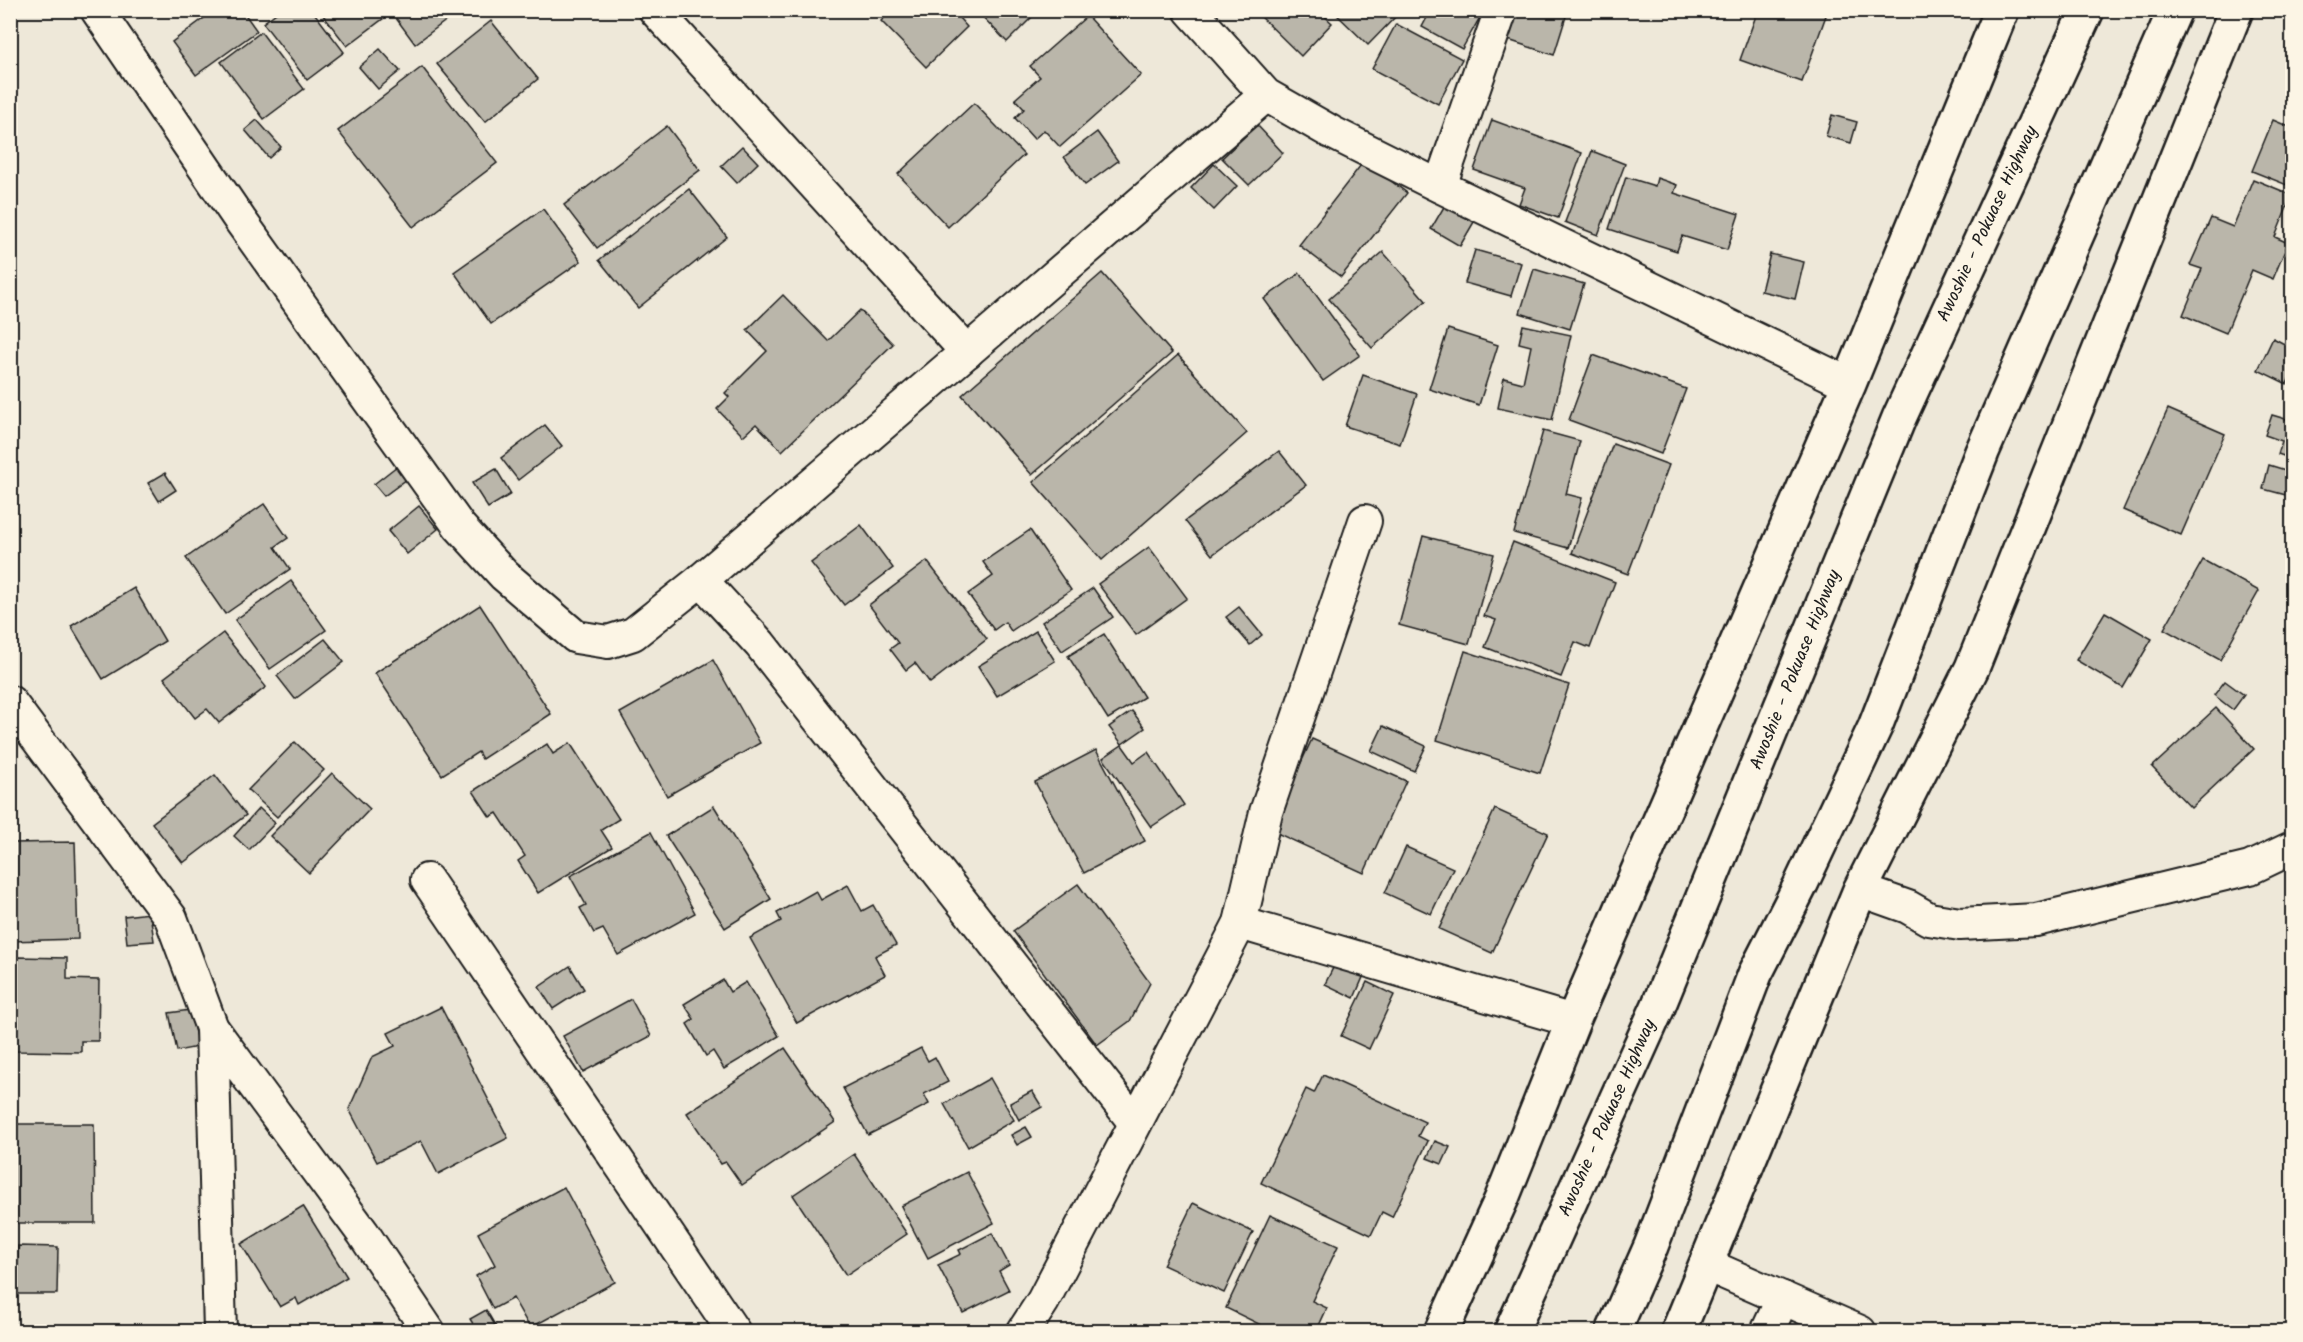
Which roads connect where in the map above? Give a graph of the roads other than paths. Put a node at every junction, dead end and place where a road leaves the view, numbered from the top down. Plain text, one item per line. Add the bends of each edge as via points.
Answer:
1 (97, 10) edge
2 (655, 10) edge
3 (1190, 10) edge
4 (1501, 10) edge
5 (2002, 10) edge
6 (2087, 10) edge
7 (2175, 10) edge
8 (2236, 10) edge
9 (1266, 95) junction
10 (1440, 186) junction
11 (967, 352) junction
12 (1849, 384) junction
13 (1365, 521) dead end
14 (701, 580) junction
15 (10, 702) edge
16 (2292, 848) edge
17 (427, 880) dead end
18 (1860, 890) junction
19 (1240, 923) junction
20 (1573, 1021) junction
21 (212, 1028) junction
22 (1135, 1123) junction
23 (1707, 1265) junction
24 (1783, 1298) junction
25 (220, 1332) edge
26 (429, 1332) edge
27 (734, 1332) edge
28 (1023, 1332) edge
29 (1441, 1332) edge
30 (1510, 1332) edge
31 (1613, 1332) edge
32 (1678, 1332) edge
33 (1767, 1332) edge
34 (1860, 1332) edge

1 - 14 street via 240,220 459,526 504,575 576,637 608,642 633,634
2 - 11 street
3 - 9 street
4 - 10 street
5 - 12 street
6 - 30 street, Awoshie - Pokuase Highway via 1899,418 1658,1007
7 - 31 street via 1982,452 1875,727 1755,974 1652,1246
8 - 18 street via 1972,668
9 - 10 street
9 - 11 street
10 - 12 street
11 - 14 street
12 - 20 street
13 - 19 street via 1266,812
14 - 22 street via 760,644
15 - 21 street via 171,918
16 - 18 street via 2250,868 2036,920 1960,924 1929,919
17 - 27 street
18 - 23 street
19 - 20 street
19 - 22 street
20 - 29 street via 1502,1198
21 - 25 street
21 - 26 street via 363,1233
22 - 28 street
23 - 24 street
23 - 32 street
24 - 33 street
24 - 34 street

